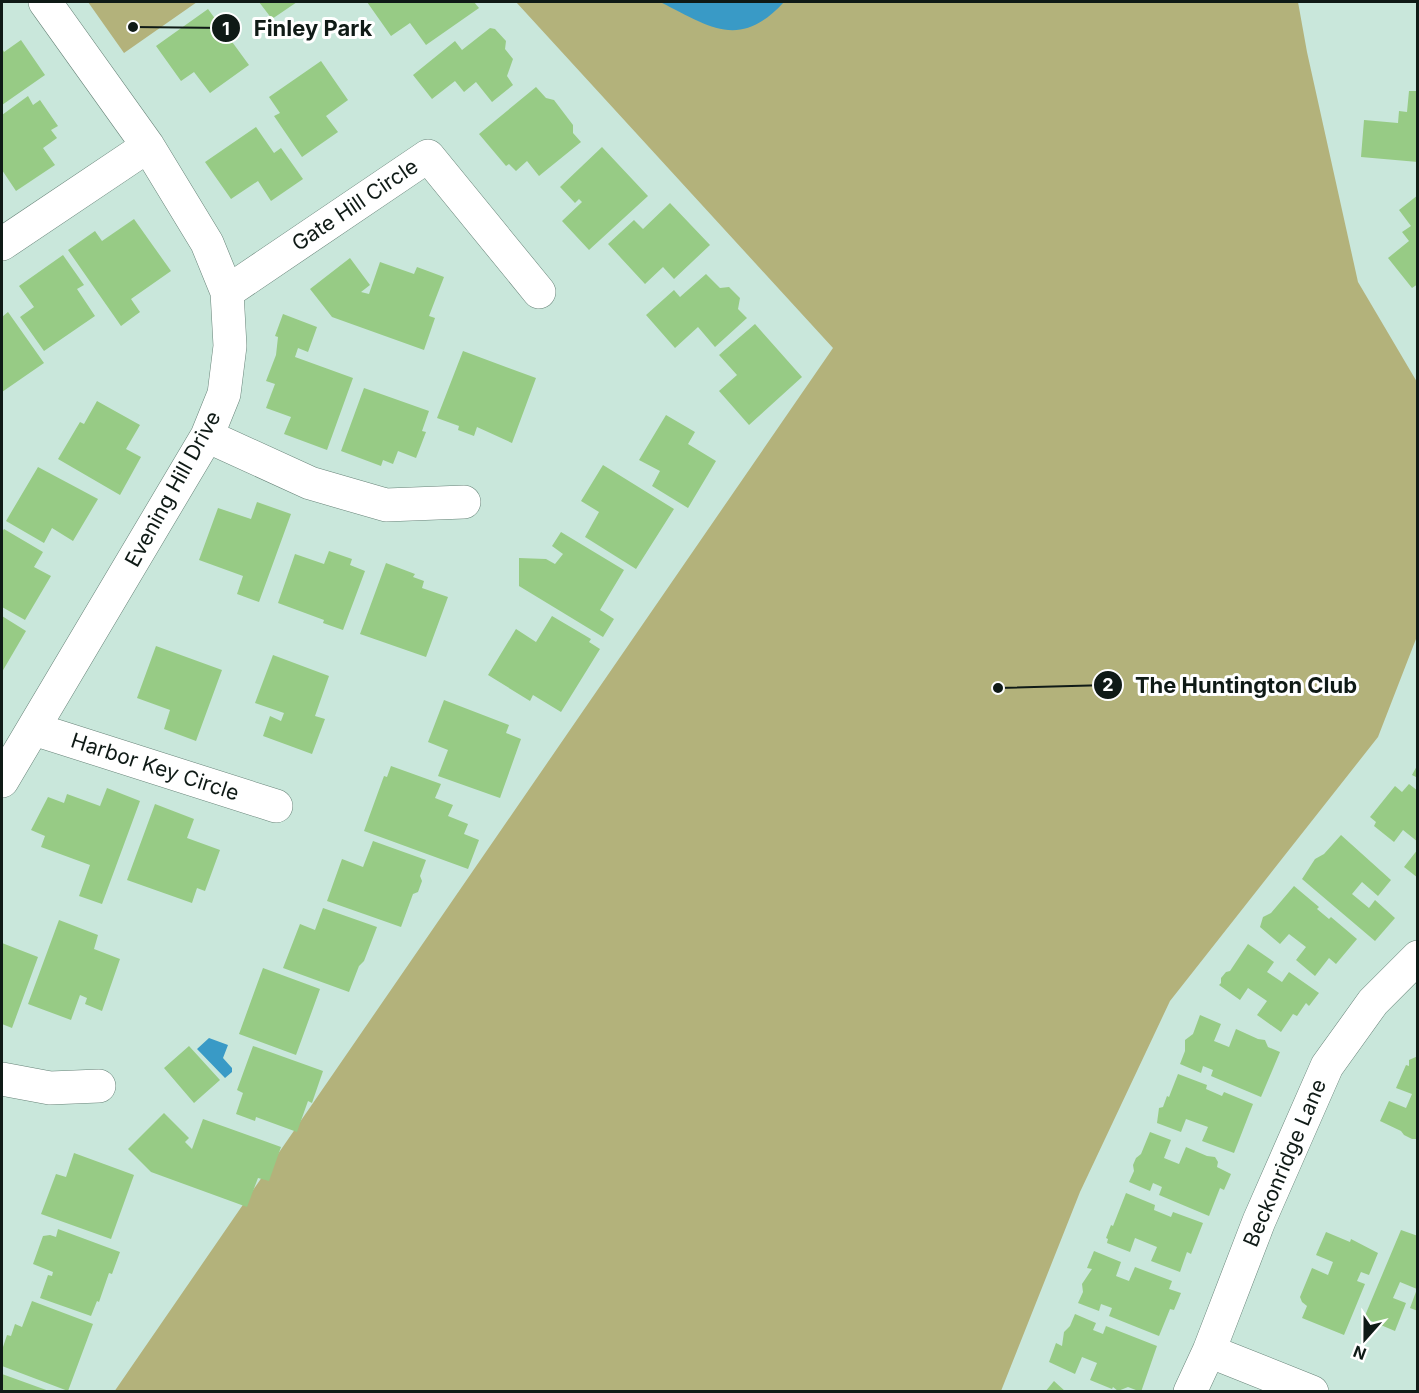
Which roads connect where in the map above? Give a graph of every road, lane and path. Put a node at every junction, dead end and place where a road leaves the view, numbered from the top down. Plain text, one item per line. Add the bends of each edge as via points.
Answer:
1 (45, 2) edge
2 (148, 146) junction
3 (2, 244) edge
4 (227, 292) junction
5 (539, 292) dead end
6 (207, 436) junction
7 (464, 502) dead end
8 (34, 729) junction
9 (2, 782) edge
10 (276, 806) dead end
11 (1418, 957) edge
12 (4, 1086) edge
13 (99, 1086) dead end
14 (1209, 1351) junction
15 (1190, 1392) edge
16 (1312, 1392) edge

1 - 2 street, Evening Hill Drive
2 - 3 street
2 - 4 street, Evening Hill Drive via 207,243
4 - 5 street, Gate Hill Circle via 428,156
4 - 6 street, Evening Hill Drive via 230,346 224,394
6 - 7 street via 310,483 386,505
6 - 8 street, Evening Hill Drive
8 - 9 street, Evening Hill Drive
8 - 10 street, Harbor Key Circle
11 - 14 street, Beckonridge Lane via 1373,1002 1327,1066 1258,1221
12 - 13 street
14 - 15 street, Beckonridge Lane
14 - 16 street

